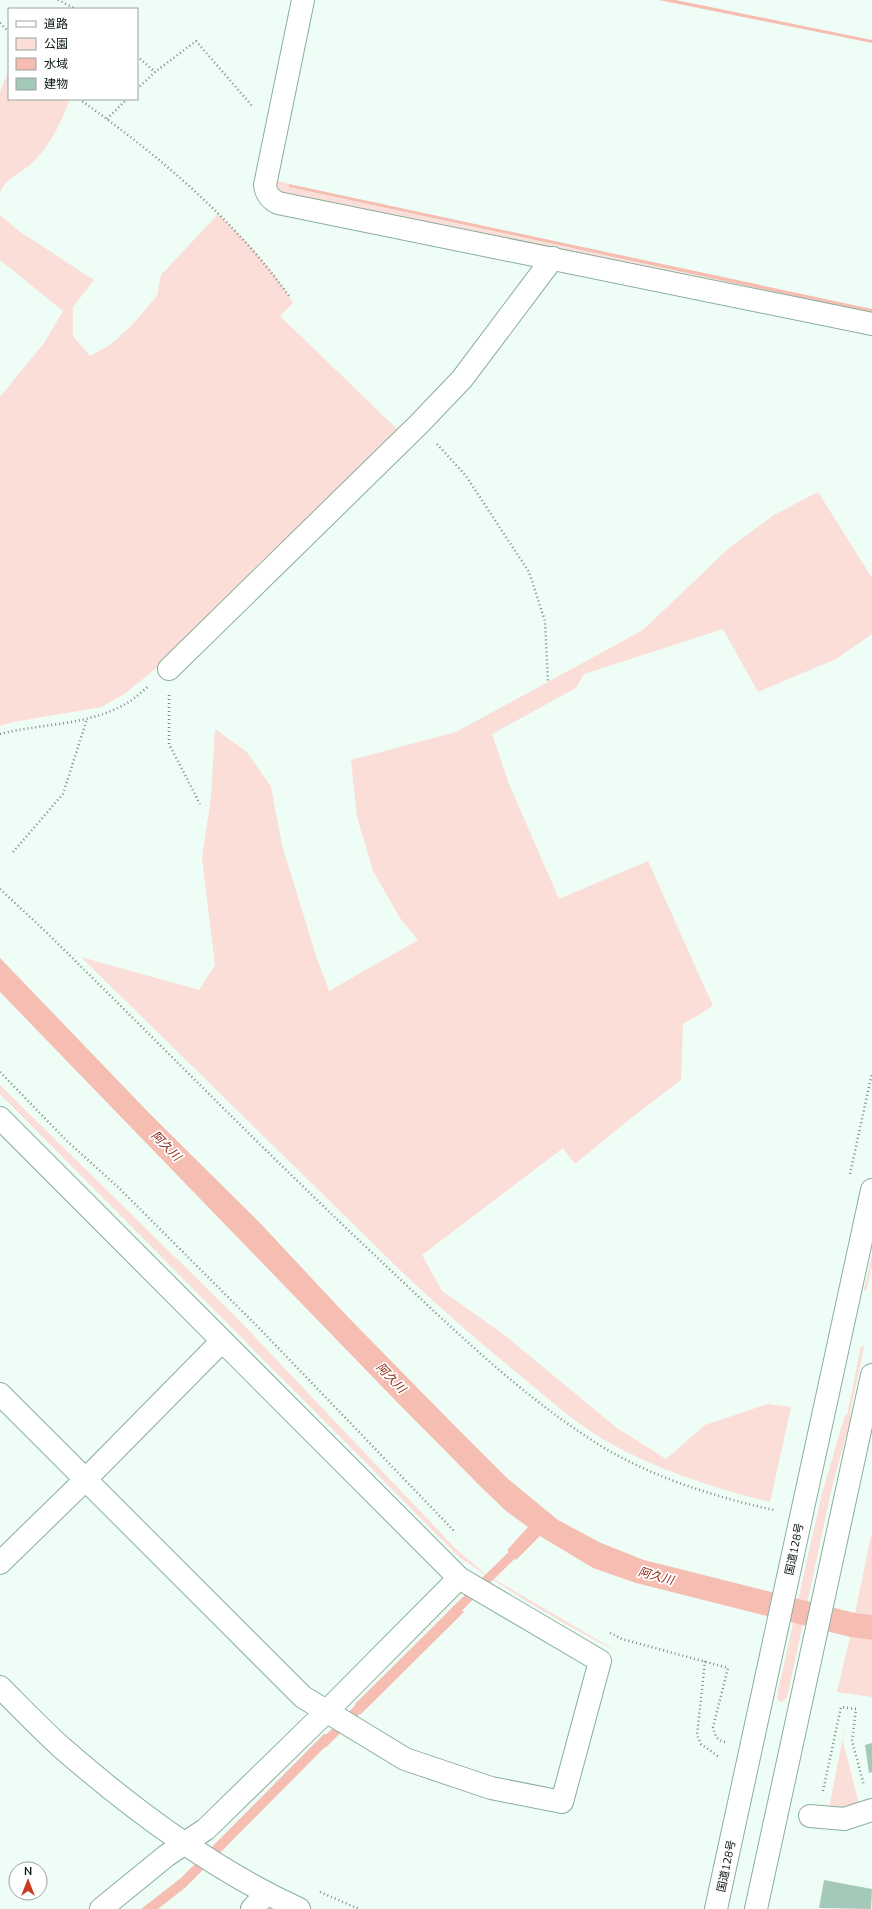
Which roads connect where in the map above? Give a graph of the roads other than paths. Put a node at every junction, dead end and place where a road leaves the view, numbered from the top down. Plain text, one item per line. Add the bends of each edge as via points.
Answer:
1 (303, 0) edge
2 (553, 258) junction
3 (872, 324) edge
4 (169, 669) road end
5 (0, 1118) edge
6 (872, 1190) edge
7 (222, 1341) junction
8 (872, 1375) edge
9 (0, 1394) edge
10 (85, 1480) junction
11 (0, 1563) edge
12 (459, 1578) junction
13 (0, 1687) edge
14 (327, 1711) junction
15 (872, 1810) edge
16 (810, 1816) dead end
17 (186, 1844) junction
18 (259, 1901) edge
19 (101, 1909) edge
20 (300, 1909) edge
21 (716, 1909) edge
22 (756, 1909) edge

1 - 2 main road via 265,184 268,196 278,203
2 - 3 main road
2 - 4 main road via 462,379
5 - 7 main road
6 - 21 main road, 国道128号
7 - 10 main road
7 - 12 main road
8 - 22 main road
9 - 10 main road
10 - 11 main road
10 - 14 main road via 303,1698
12 - 14 main road
12 - 14 main road via 600,1661 562,1802 491,1788 405,1759
13 - 17 main road via 60,1746 110,1789
14 - 17 main road via 206,1829
15 - 16 main road via 844,1819
17 - 18 main road
17 - 19 main road via 166,1856
18 - 20 main road

